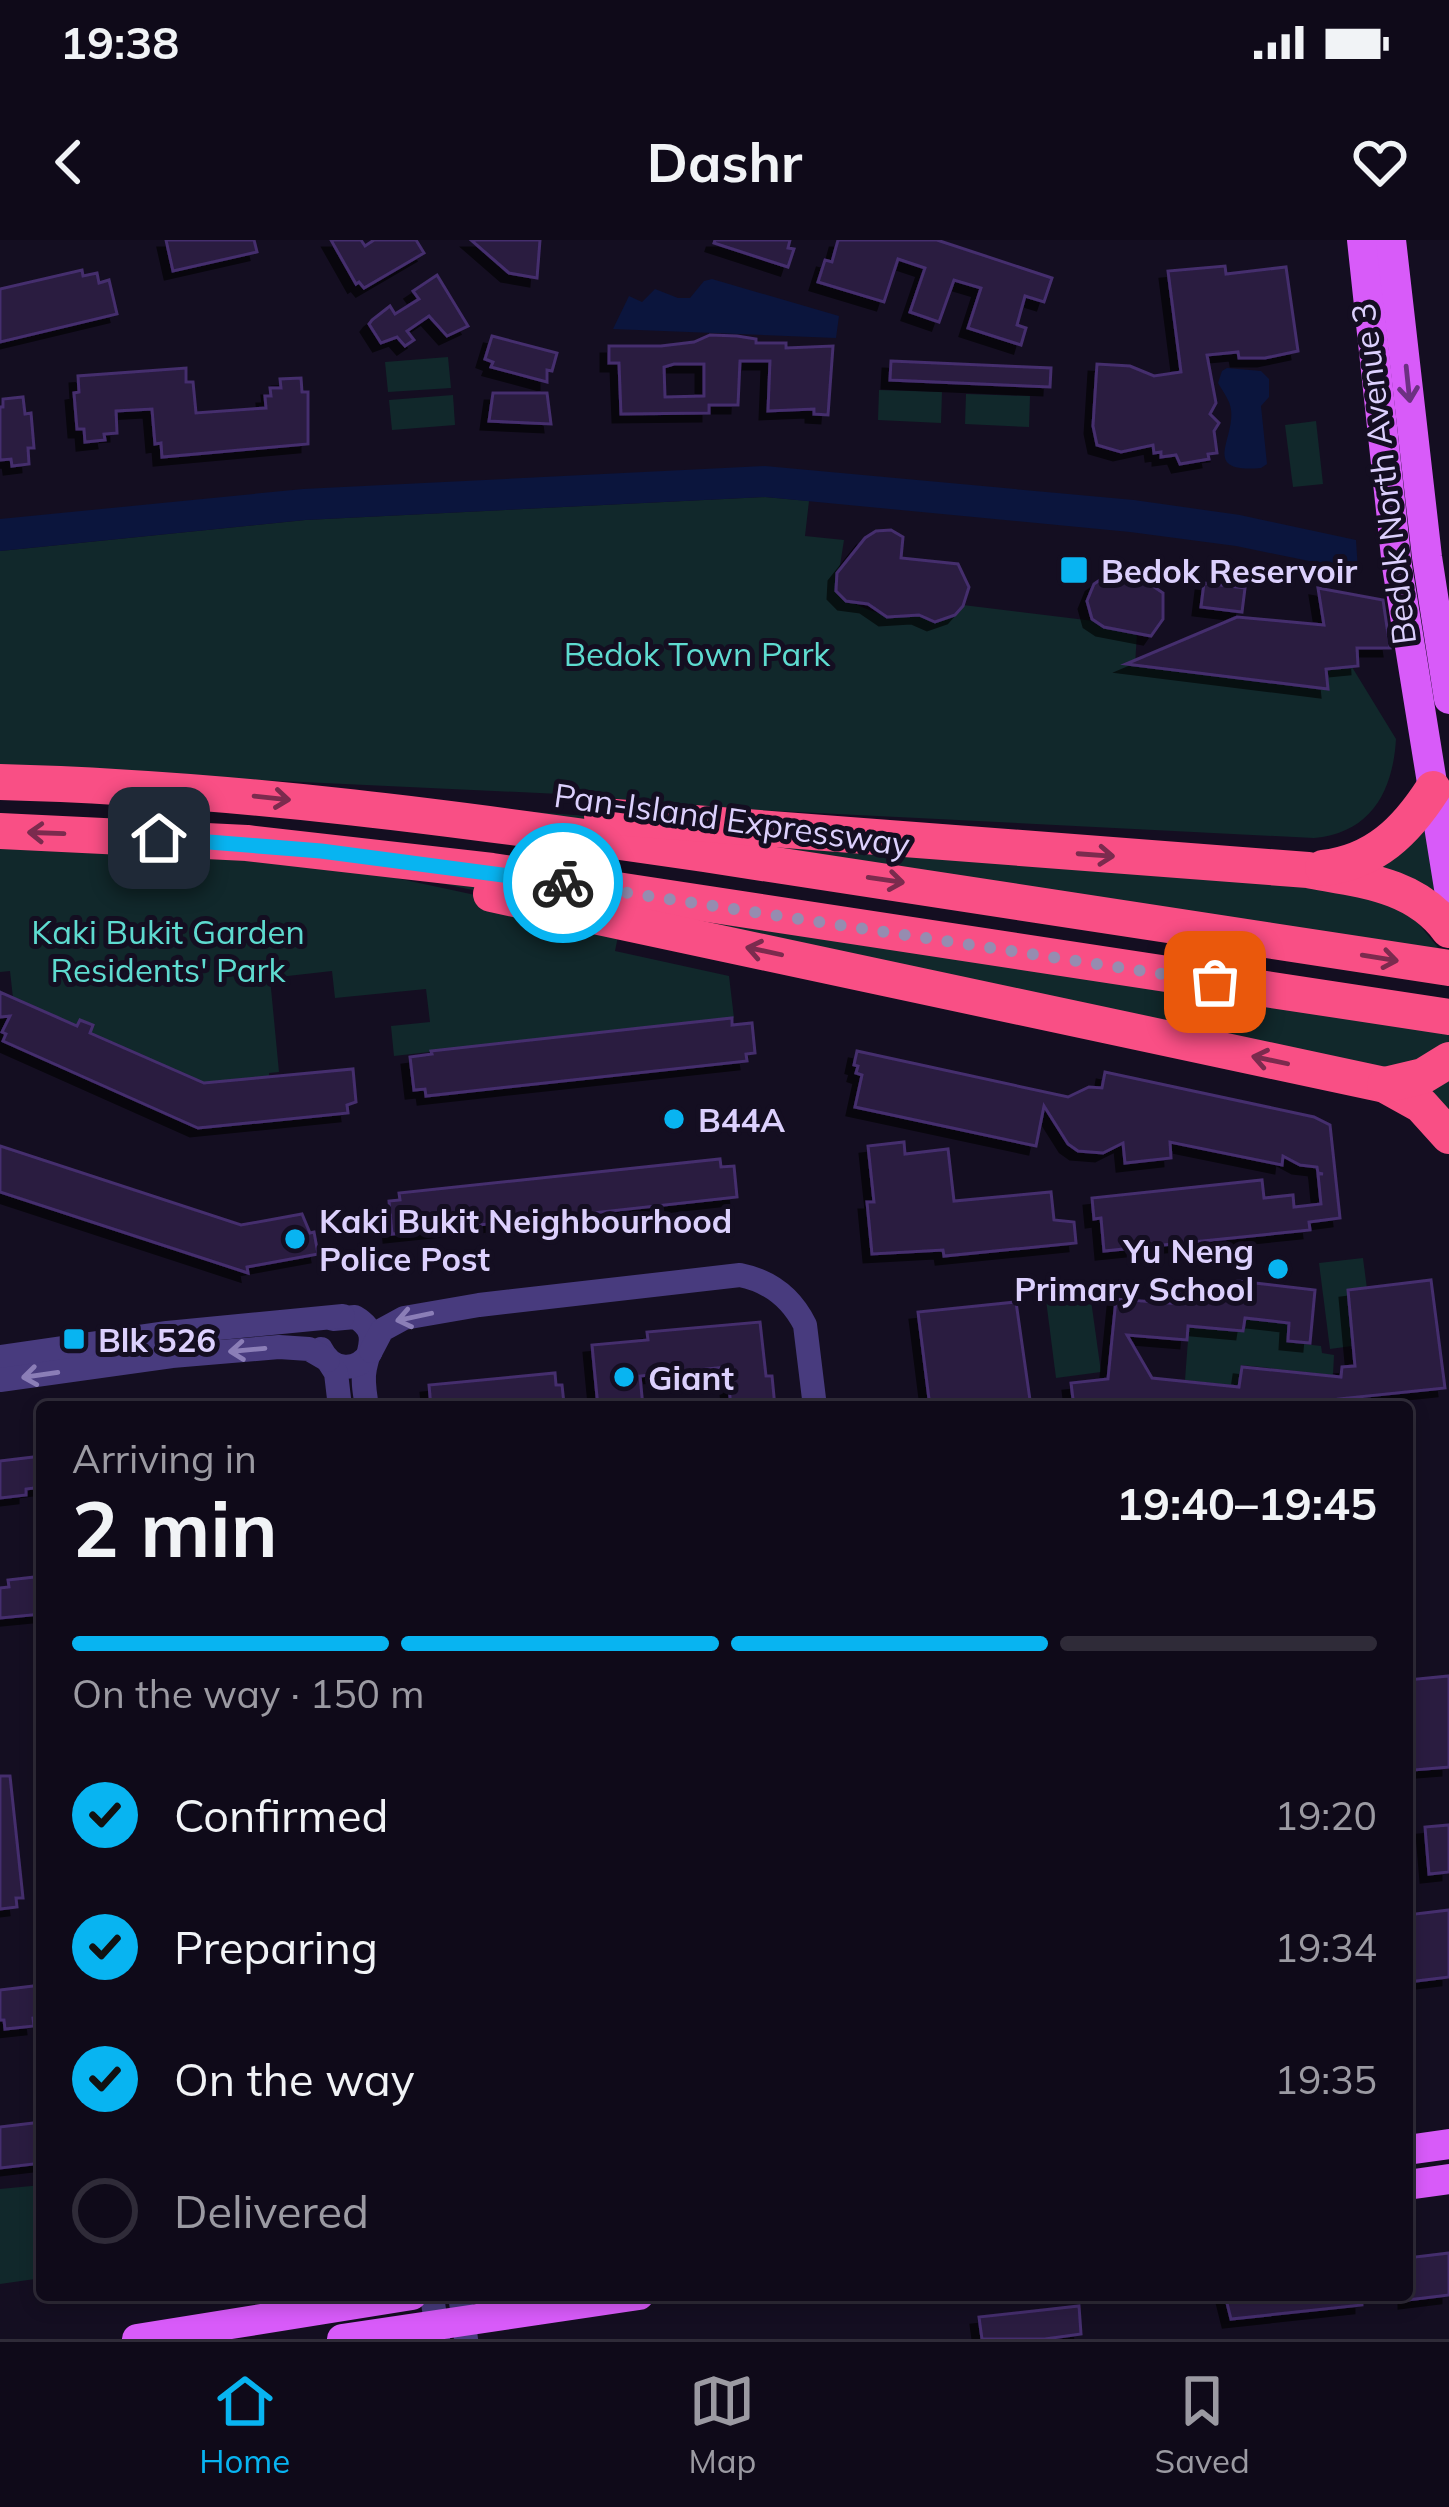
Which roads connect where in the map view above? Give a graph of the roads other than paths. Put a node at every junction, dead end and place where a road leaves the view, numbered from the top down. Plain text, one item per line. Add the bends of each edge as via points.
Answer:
1 (1335, 240) edge
2 (1362, 240) edge
3 (1398, 249) edge
4 (1368, 290) junction
5 (1449, 700) edge
6 (0, 782) edge
7 (1432, 788) junction
8 (438, 815) junction
9 (0, 831) edge
10 (247, 843) junction
11 (1308, 870) junction
12 (1449, 888) edge
13 (1449, 930) edge
14 (1449, 968) edge
15 (1449, 1017) edge
16 (1449, 1060) edge
17 (1384, 1085) junction
18 (1449, 1136) edge
19 (344, 1316) junction
20 (370, 1352) junction
21 (0, 1358) edge
22 (329, 1361) junction
23 (0, 1380) edge
24 (339, 1401) edge
25 (366, 1401) edge
26 (814, 1401) edge
27 (1449, 2144) edge
28 (1413, 2149) edge
29 (1449, 2179) edge
30 (1413, 2184) edge
31 (374, 2301) edge
32 (592, 2301) edge
33 (449, 2319) edge
34 (137, 2339) edge
35 (342, 2339) edge

1 - 4 main road
2 - 4 main road, Bedok North Avenue 3
3 -> 5 main road, Bedok North Avenue 3
4 - 7 main road, Bedok North Avenue 3 via 1397,566
6 -> 8 highway, Pan-Island Expressway
7 - 11 highway via 1374,853
7 - 12 main road, Bedok North Avenue 3
8 -> 11 highway via 470,805
8 -> 14 highway, Pan-Island Expressway
10 -> 9 highway
10 - 15 highway via 492,872
17 -> 10 highway
11 - 13 highway via 1405,893
16 - 17 highway
17 - 18 highway via 1420,1105
19 - 20 street via 367,1326
19 - 21 street
19 - 22 street via 321,1333
20 - 22 street via 351,1367
20 - 25 street
26 -> 20 street via 799,1313 776,1290 740,1275 404,1318 382,1330
22 -> 23 street via 310,1348 279,1348
22 - 24 street
27 - 28 main road
29 - 30 main road
31 - 34 main road
32 - 33 main road
33 - 35 main road

